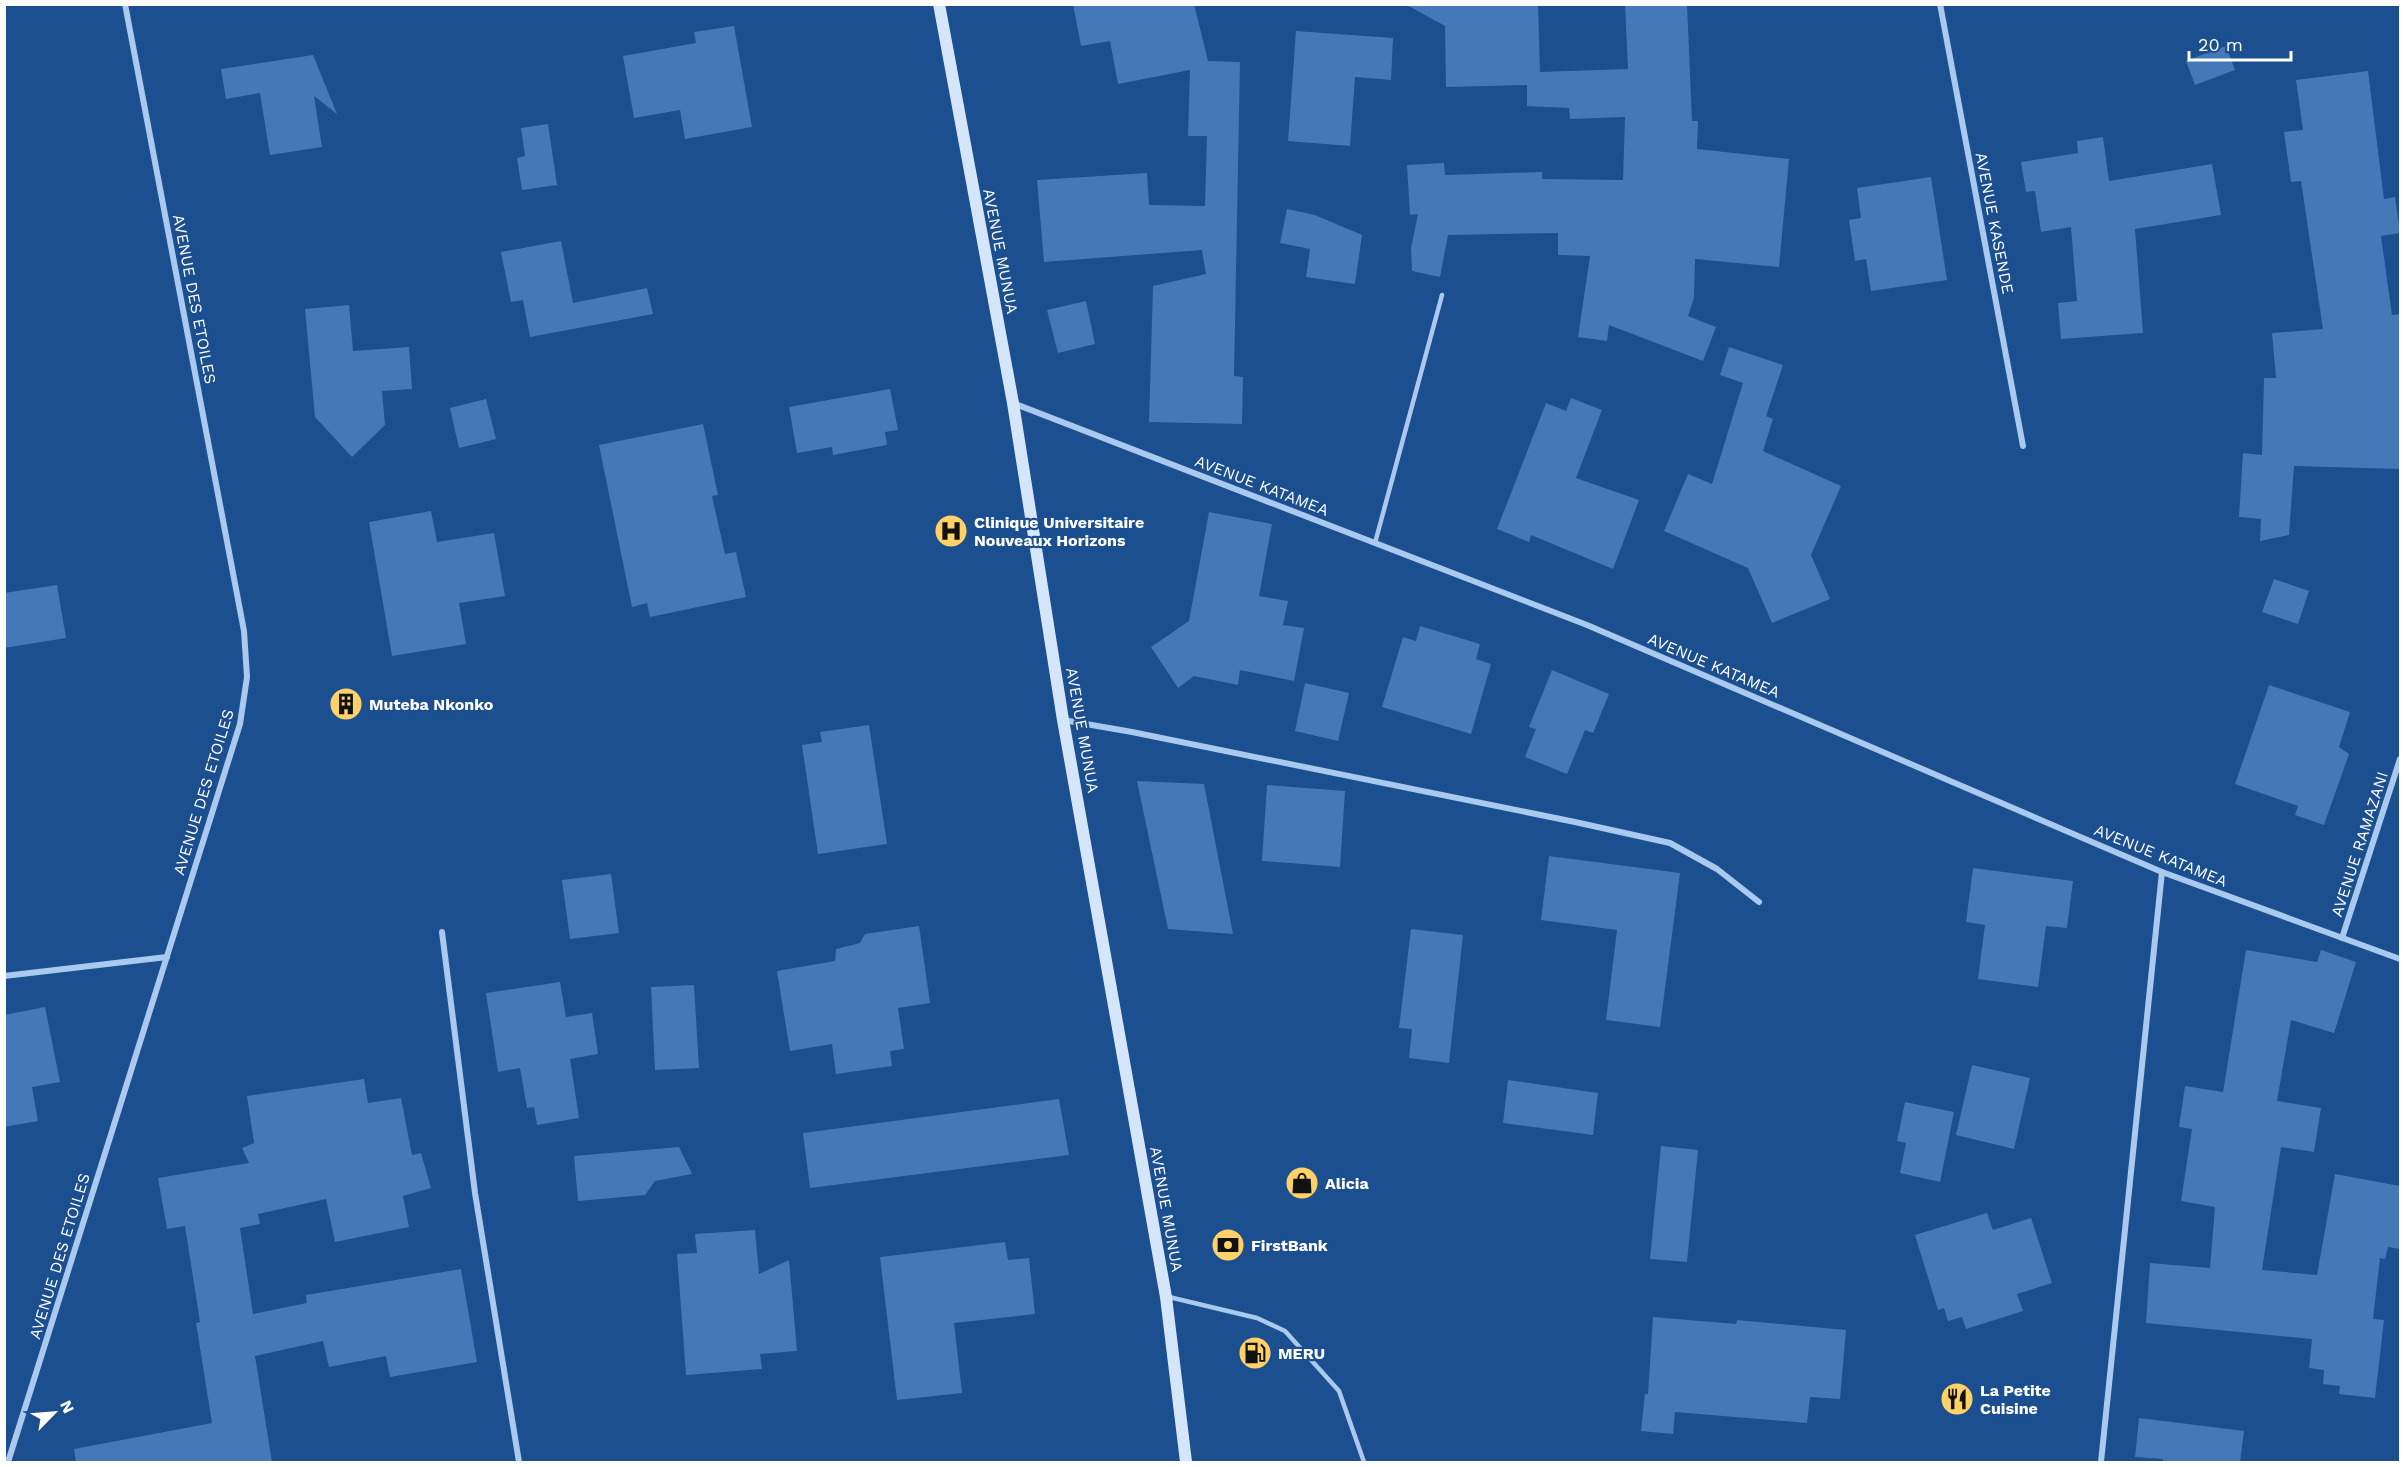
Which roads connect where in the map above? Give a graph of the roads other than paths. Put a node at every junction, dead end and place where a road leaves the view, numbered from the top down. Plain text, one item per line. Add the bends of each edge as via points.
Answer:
1 (125, 4) edge
2 (939, 4) edge
3 (1940, 4) edge
4 (1442, 295) dead end
5 (1013, 403) junction
6 (2023, 446) dead end
7 (1375, 543) junction
8 (1063, 720) junction
9 (2400, 759) edge
10 (2162, 873) junction
11 (1759, 903) dead end
12 (442, 932) dead end
13 (2342, 938) junction
14 (167, 957) junction
15 (2400, 959) edge
16 (4, 976) edge
17 (1166, 1297) junction
18 (8, 1462) edge
19 (519, 1462) edge
20 (1186, 1462) edge
21 (1364, 1462) edge
22 (2101, 1462) edge

1 - 14 street, AVENUE DES ETOILES via 244,631 248,677 240,724
2 - 5 main road, AVENUE MUNUA
3 - 6 street, AVENUE KASENDE
4 - 7 lane
5 - 7 street, AVENUE KATAMEA
5 - 8 main road, AVENUE MUNUA
7 - 10 street, AVENUE KATAMEA via 1587,625
8 - 11 street via 1670,843 1717,869
8 - 17 main road, AVENUE MUNUA
9 - 13 street, AVENUE RAMAZANI
10 - 13 street, AVENUE KATAMEA
10 - 22 street
12 - 19 street via 475,1193
13 - 15 street, AVENUE KATAMEA
14 - 16 street
14 - 18 street, AVENUE DES ETOILES
17 - 20 main road, AVENUE MUNUA
17 - 21 lane via 1257,1318 1285,1331 1339,1391

